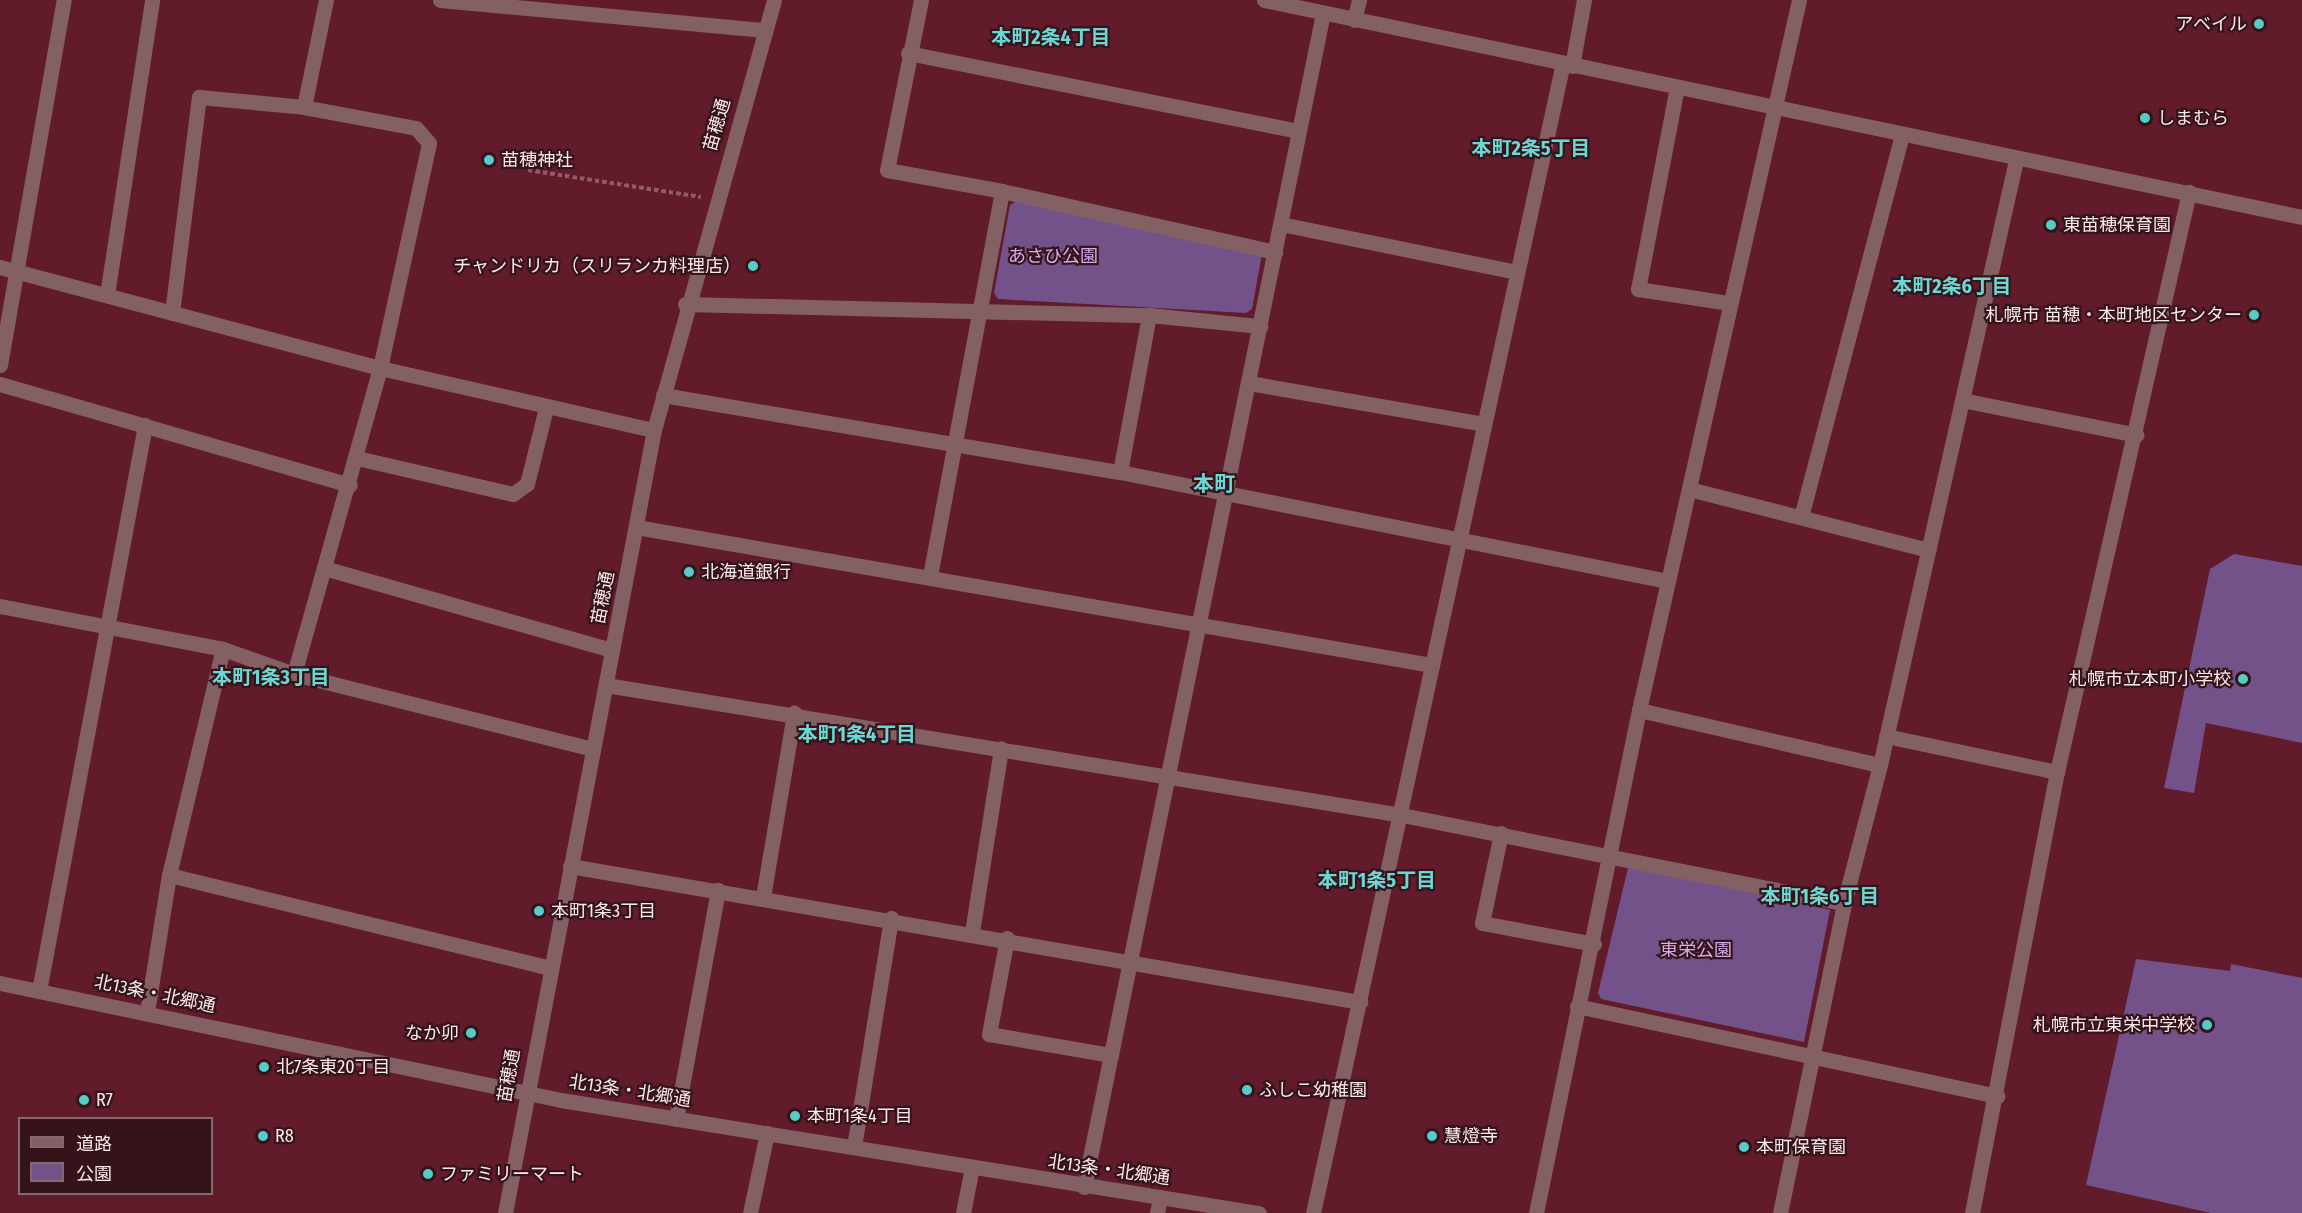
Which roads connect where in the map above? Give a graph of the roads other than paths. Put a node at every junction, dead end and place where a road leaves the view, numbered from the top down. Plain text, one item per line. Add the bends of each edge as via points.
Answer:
1 (64, 0) edge
2 (152, 0) edge
3 (326, 0) edge
4 (440, 0) edge
5 (774, 0) edge
6 (921, 0) edge
7 (1264, 0) edge
8 (1359, 0) edge
9 (1584, 0) edge
10 (1799, 0) edge
11 (1323, 13) junction
12 (1354, 20) junction
13 (765, 30) junction
14 (908, 53) junction
15 (1568, 64) junction
16 (1677, 87) junction
17 (1777, 106) junction
18 (304, 107) junction
19 (1298, 131) junction
20 (1902, 134) junction
21 (2016, 160) junction
22 (1002, 191) junction
23 (2189, 192) junction
24 (2302, 217) edge
25 (1281, 224) junction
26 (1275, 252) junction
27 (0, 267) edge
28 (20, 272) junction
29 (1516, 272) junction
30 (107, 295) junction
31 (1728, 303) junction
32 (685, 304) junction
33 (980, 308) junction
34 (172, 313) junction
35 (1149, 315) junction
36 (1260, 326) junction
37 (0, 365) edge
38 (380, 368) junction
39 (1249, 383) junction
40 (0, 384) edge
41 (663, 395) junction
42 (1962, 400) junction
43 (546, 408) junction
44 (1483, 424) junction
45 (145, 425) junction
46 (654, 429) junction
47 (2137, 435) junction
48 (954, 443) junction
49 (357, 458) junction
50 (1119, 472) junction
51 (350, 484) junction
52 (1689, 489) junction
53 (1226, 492) junction
54 (1801, 517) junction
55 (636, 527) junction
56 (1458, 540) junction
57 (1928, 550) junction
58 (324, 568) junction
59 (930, 577) junction
60 (1668, 581) junction
61 (0, 606) edge
62 (1199, 623) junction
63 (109, 625) junction
64 (223, 648) junction
65 (612, 650) junction
66 (1432, 665) junction
67 (294, 674) junction
68 (606, 685) junction
69 (1639, 710) junction
70 (794, 713) junction
71 (1886, 736) junction
72 (1001, 748) junction
73 (593, 749) junction
74 (1880, 765) junction
75 (2057, 772) junction
76 (1170, 776) junction
77 (1402, 815) junction
78 (1501, 832) junction
79 (1614, 854) junction
80 (570, 866) junction
81 (169, 875) junction
82 (718, 890) junction
83 (764, 897) junction
84 (1844, 903) junction
85 (891, 918) junction
86 (972, 932) junction
87 (1006, 938) junction
88 (1594, 944) junction
89 (1132, 960) junction
90 (550, 968) junction
91 (0, 983) edge
92 (39, 991) junction
93 (1360, 1002) junction
94 (1577, 1006) junction
95 (147, 1012) junction
96 (1112, 1055) junction
97 (1810, 1056) junction
98 (525, 1093) junction
99 (1996, 1095) junction
100 (676, 1119) junction
101 (766, 1133) junction
102 (854, 1147) junction
103 (972, 1167) junction
104 (1084, 1187) junction
105 (1160, 1197) junction
106 (505, 1213) edge
107 (750, 1213) edge
108 (963, 1213) edge
109 (1157, 1213) edge
110 (1259, 1213) edge
111 (1313, 1213) edge
112 (1536, 1213) edge
113 (1780, 1213) edge
114 (1972, 1213) edge

1 - 28 street
2 - 30 street
3 - 18 street
4 - 13 street
5 - 13 street, 苗穂通
6 - 14 street
7 - 11 street
8 - 12 street
9 - 15 street
10 - 17 street
11 - 12 street
11 - 19 street
12 - 15 street
13 - 32 street, 苗穂通
14 - 19 street
14 - 22 street via 887,170
15 - 16 street
15 - 29 street
16 - 17 street
16 - 31 street via 1638,289
17 - 20 street
17 - 31 street
18 - 34 street via 199,97
18 - 38 street via 416,128 429,142
19 - 25 street
20 - 21 street
20 - 54 street
21 - 23 street
21 - 42 street
22 - 26 street
22 - 33 street
23 - 24 street
23 - 47 street
25 - 26 street
25 - 29 street
26 - 36 street
27 - 28 street
28 - 30 street
28 - 37 street
29 - 44 street
30 - 34 street
31 - 52 street
32 - 33 street
32 - 41 street, 苗穂通
33 - 35 street
33 - 48 street
34 - 38 street
35 - 36 street
35 - 50 street
36 - 39 street
38 - 43 street
38 - 49 street
39 - 44 street
39 - 53 street
40 - 45 street
41 - 46 street, 苗穂通
41 - 48 street
42 - 47 street
42 - 57 street
43 - 46 street
43 - 49 street via 527,484 513,494
44 - 56 street
45 - 51 street
45 - 63 street
46 - 55 street, 苗穂通
47 - 75 street
48 - 50 street
48 - 59 street
49 - 51 street
50 - 53 street
51 - 58 street
52 - 54 street
52 - 60 street
53 - 56 street
53 - 62 street
54 - 57 street
55 - 59 street
55 - 65 street, 苗穂通
56 - 60 street
56 - 66 street
57 - 71 street
58 - 65 street
58 - 67 street
59 - 62 street
60 - 69 street
61 - 63 street
62 - 66 street
62 - 76 street
63 - 64 street
63 - 92 street
64 - 67 street
64 - 81 street
65 - 68 street, 苗穂通
66 - 77 street
67 - 73 street
68 - 70 street
68 - 73 street, 苗穂通
69 - 74 street
69 - 79 street
70 - 72 street
70 - 83 street
71 - 74 street
71 - 75 street
72 - 76 street
72 - 86 street
73 - 80 street, 苗穂通
74 - 84 street
75 - 99 street
76 - 77 street
76 - 89 street
77 - 78 street
77 - 93 street
78 - 79 street
78 - 88 street via 1482,923
79 - 84 street
79 - 88 street
80 - 82 street
80 - 90 street, 苗穂通
81 - 90 street
81 - 95 street
82 - 83 street
82 - 100 street
83 - 85 street
84 - 97 street
85 - 86 street
85 - 102 street
86 - 87 street
87 - 89 street
87 - 96 street via 990,1034
88 - 94 street
89 - 93 street
89 - 96 street
90 - 98 street, 苗穂通
91 - 92 street, 北13条・北郷通
92 - 95 street, 北13条・北郷通
93 - 111 street
94 - 97 street
94 - 112 street
95 - 98 street, 北13条・北郷通
96 - 104 street
97 - 99 street
97 - 113 street
98 - 100 street, 北13条・北郷通
98 - 106 street, 苗穂通
99 - 114 street
100 - 101 street, 北13条・北郷通
101 - 102 street, 北13条・北郷通
101 - 107 street
102 - 103 street, 北13条・北郷通
103 - 104 street, 北13条・北郷通
103 - 108 street
104 - 105 street, 北13条・北郷通
105 - 109 street
105 - 110 street, 北13条・北郷通

